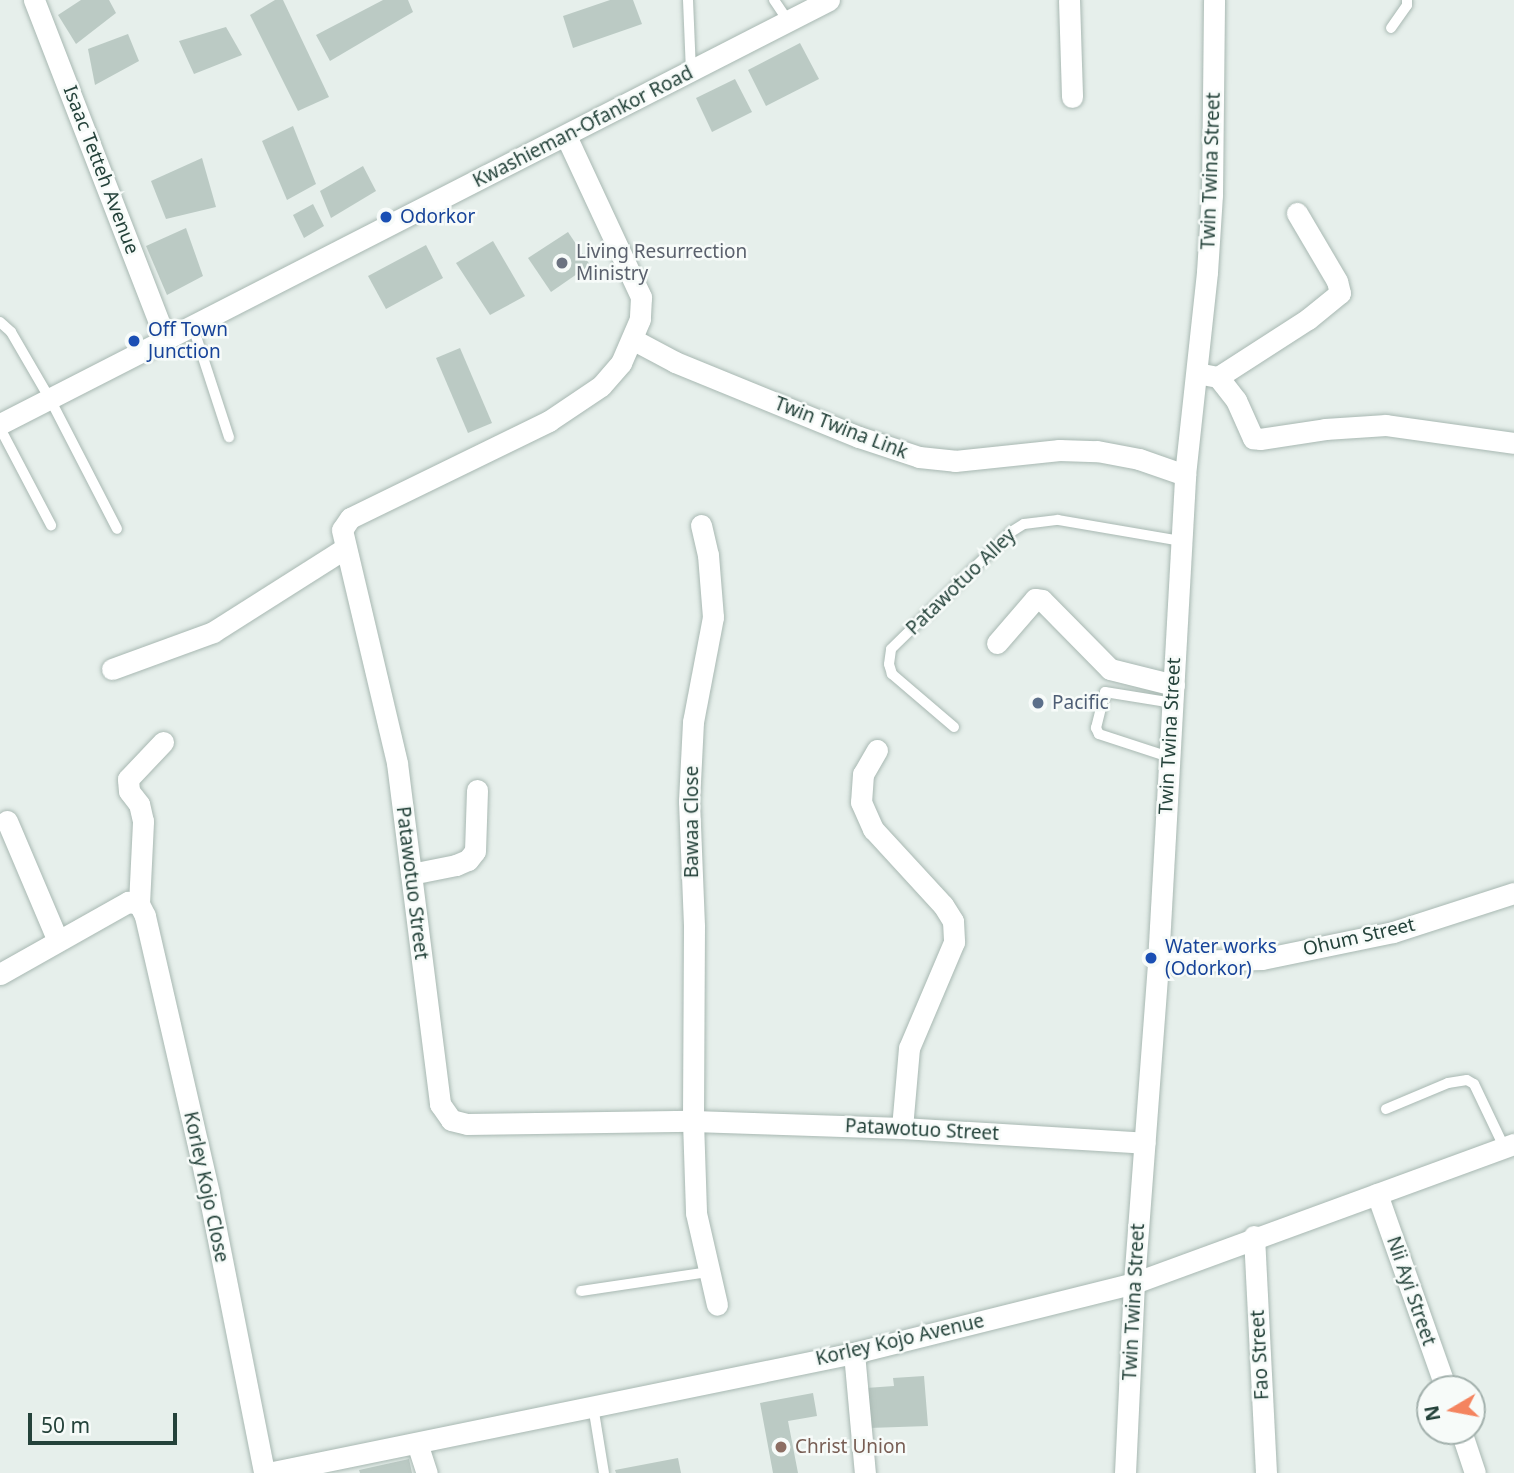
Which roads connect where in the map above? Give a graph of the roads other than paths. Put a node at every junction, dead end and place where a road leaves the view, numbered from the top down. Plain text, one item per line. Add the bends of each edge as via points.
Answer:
1 (34, 0) edge
2 (688, 0) edge
3 (774, 0) edge
4 (829, 0) edge
5 (1069, 0) edge
6 (1214, 0) edge
7 (1407, 0) edge
8 (788, 22) junction
9 (1391, 28) dead end
10 (691, 72) junction
11 (1072, 97) dead end
12 (566, 136) junction
13 (1297, 213) dead end
14 (0, 322) edge
15 (193, 327) junction
16 (632, 339) junction
17 (166, 341) junction
18 (1197, 373) junction
19 (1218, 377) junction
20 (50, 399) junction
21 (0, 426) edge
22 (229, 437) dead end
23 (1514, 443) edge
24 (1185, 475) junction
25 (51, 525) dead end
26 (701, 525) dead end
27 (117, 529) dead end
28 (1181, 541) junction
29 (344, 549) junction
30 (997, 643) dead end
31 (112, 669) dead end
32 (1173, 694) junction
33 (954, 727) dead end
34 (163, 742) dead end
35 (877, 750) dead end
36 (1169, 757) junction
37 (477, 790) dead end
38 (7, 821) dead end
39 (411, 874) junction
40 (1514, 893) edge
41 (139, 904) junction
42 (58, 941) junction
43 (1158, 962) junction
44 (0, 974) edge
45 (1386, 1110) dead end
46 (693, 1121) junction
47 (902, 1128) junction
48 (1145, 1143) junction
49 (1509, 1145) edge
50 (1377, 1194) junction
51 (1254, 1236) junction
52 (708, 1272) junction
53 (1134, 1283) junction
54 (581, 1290) dead end
55 (717, 1305) dead end
56 (854, 1353) junction
57 (1441, 1375) edge
58 (593, 1406) junction
59 (417, 1443) junction
60 (1466, 1445) edge
61 (266, 1473) edge
62 (427, 1473) edge
63 (604, 1473) edge
64 (865, 1473) edge
65 (1125, 1473) edge
66 (1266, 1473) edge
67 (1475, 1473) edge

1 - 17 street, Isaac Tetteh Avenue
2 - 10 lane
3 - 8 lane
4 - 8 street, Kwashieman-Ofankor Road
5 - 11 street
6 - 18 street, Twin Twina Street via 1212,195
7 - 9 lane
8 - 10 street, Kwashieman-Ofankor Road
10 - 12 street, Kwashieman-Ofankor Road
12 - 15 street, Kwashieman-Ofankor Road
12 - 16 street, Patawotuo Street via 641,297 640,319
13 - 19 street via 1340,293
14 - 20 lane via 11,332
15 - 17 street, Kwashieman-Ofankor Road
15 - 22 lane
16 - 24 street, Twin Twina Link via 675,362 919,457 955,461 1059,450 1097,451
16 - 29 street, Patawotuo Street via 621,363 577,404 350,518 342,530
17 - 20 street, Kwashieman-Ofankor Road
18 - 19 street
18 - 24 street, Twin Twina Street
19 - 23 street via 1236,400 1253,438 1386,425
20 - 21 street, Kwashieman-Ofankor Road
20 - 27 lane
21 - 25 lane
24 - 28 street, Twin Twina Street
26 - 46 street, Bawaa Close via 713,617 693,722 689,801
28 - 32 street, Twin Twina Street
28 - 33 lane, Patawotuo Alley via 1058,520 1024,524 1011,532 891,649 892,674
29 - 31 street via 213,632
29 - 39 street, Patawotuo Street via 397,763
30 - 32 street via 1035,599 1042,600 1110,669
32 - 36 street, Twin Twina Street
32 - 36 lane via 1105,692 1097,728 1099,734
34 - 41 street, Korley Kojo Close via 128,779 144,821
35 - 47 street via 863,774 861,802 873,829 953,921 954,942 909,1048
36 - 43 street, Twin Twina Street
37 - 39 street via 475,851 468,860
38 - 42 street
39 - 46 street, Patawotuo Street via 440,1104 451,1120 504,1126
40 - 43 street, Ohum Street via 1393,932 1262,959
41 - 42 street via 128,902
41 - 61 street, Korley Kojo Close via 209,1194
42 - 44 street
43 - 48 street, Twin Twina Street
45 - 49 lane via 1448,1083 1468,1080
46 - 47 street, Patawotuo Street
46 - 52 street, Bawaa Close via 696,1213
47 - 48 street, Patawotuo Street
48 - 53 street, Twin Twina Street
49 - 50 street, Korley Kojo Avenue
50 - 51 street, Korley Kojo Avenue
50 - 57 street, Nii Ayi Street
51 - 53 street, Korley Kojo Avenue
51 - 66 street, Fao Street
52 - 54 lane
52 - 55 street, Bawaa Close
53 - 56 street, Korley Kojo Avenue
53 - 65 street, Twin Twina Street
56 - 58 street, Korley Kojo Avenue
56 - 64 street
58 - 59 street, Korley Kojo Avenue
58 - 63 lane
59 - 61 street, Korley Kojo Avenue
59 - 62 street
60 - 67 street

